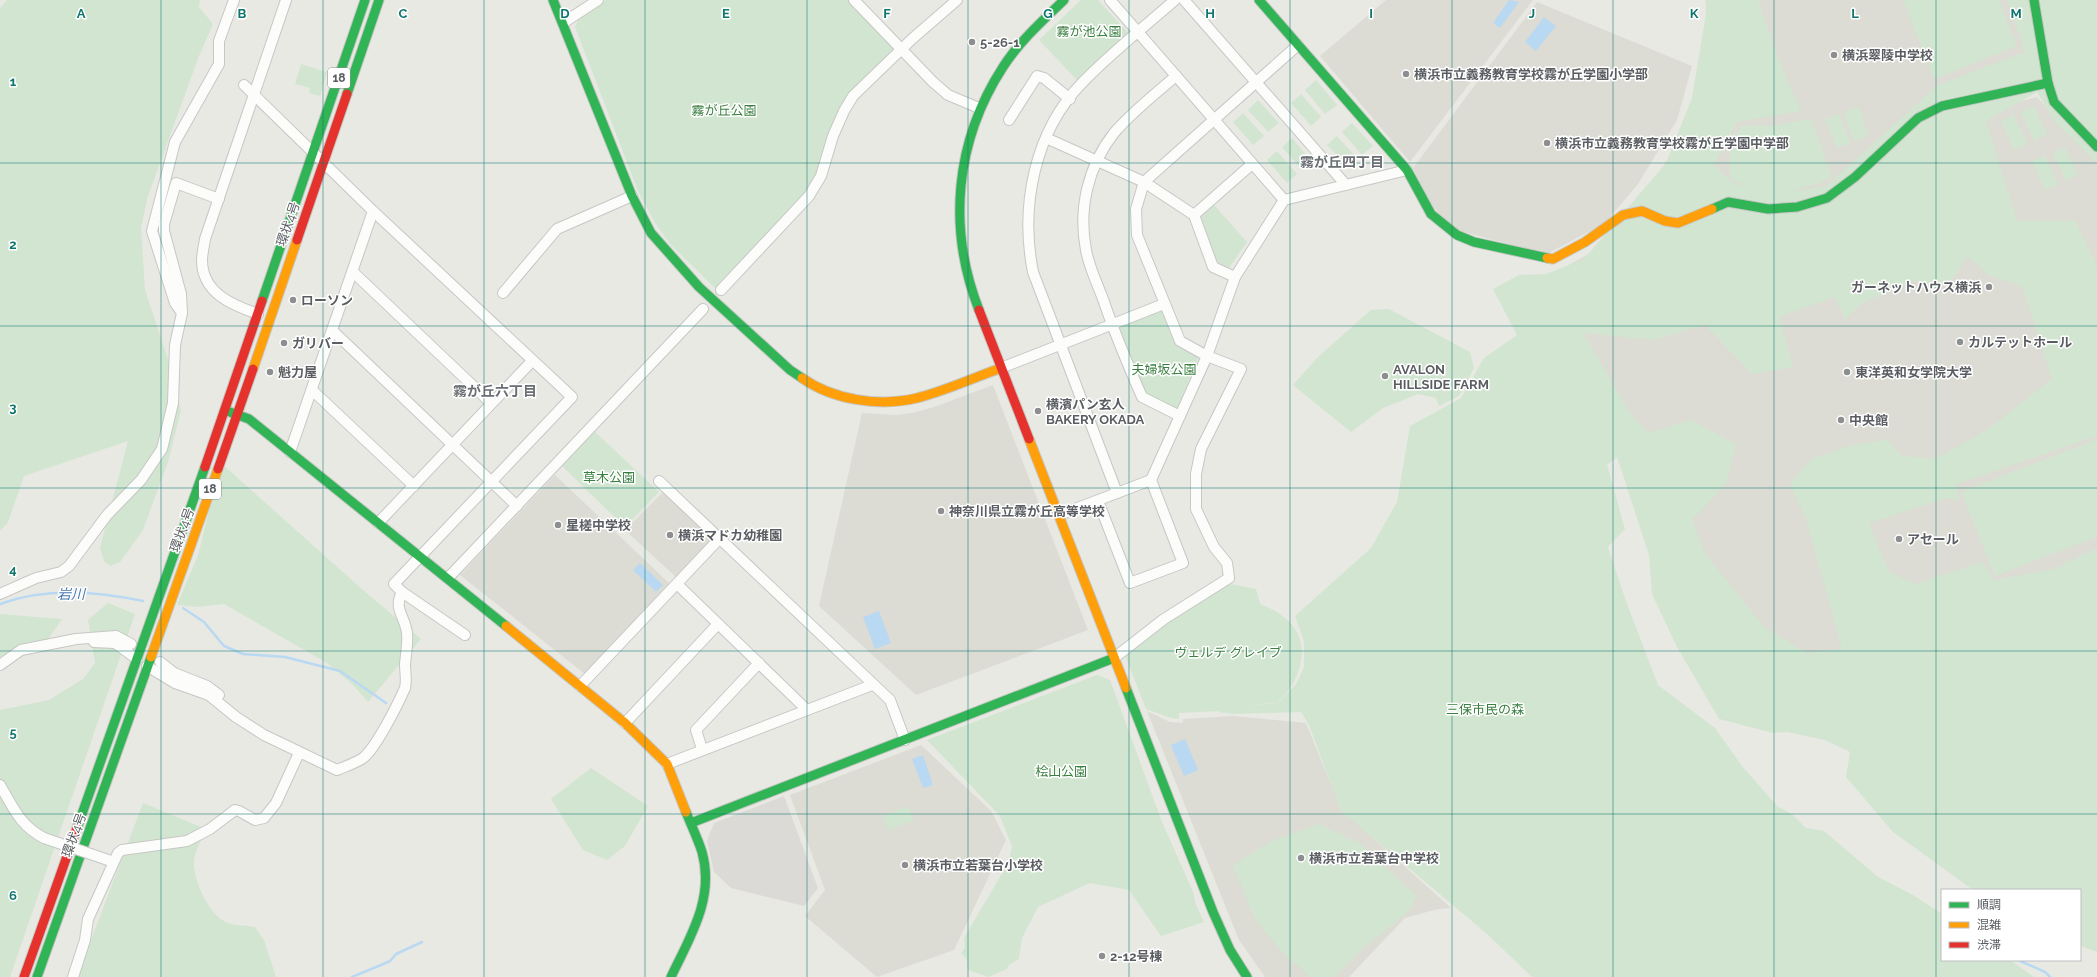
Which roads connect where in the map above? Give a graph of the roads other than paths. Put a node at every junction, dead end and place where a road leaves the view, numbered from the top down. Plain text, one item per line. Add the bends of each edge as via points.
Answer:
1 (234, 0) edge
2 (286, 0) edge
3 (365, 0) edge
4 (379, 0) edge
5 (552, 0) edge
6 (598, 0) edge
7 (854, 0) edge
8 (957, 0) edge
9 (1064, 0) edge
10 (1110, 0) edge
11 (1175, 0) edge
12 (1184, 0) edge
13 (1259, 0) edge
14 (2034, 0) edge
15 (563, 23) junction
16 (1138, 32) junction
17 (1298, 45) junction
18 (1176, 76) junction
19 (1256, 82) junction
20 (2048, 83) junction
21 (244, 85) dead end
22 (254, 96) junction
23 (1070, 99) junction
24 (979, 108) junction
25 (1214, 119) junction
26 (1009, 120) dead end
27 (1046, 138) junction
28 (2097, 147) edge
29 (313, 152) junction
30 (1096, 161) junction
31 (324, 162) junction
32 (1252, 164) junction
33 (1406, 170) junction
34 (1144, 182) junction
35 (1346, 185) junction
36 (632, 196) junction
37 (219, 199) junction
38 (1284, 200) junction
39 (373, 211) junction
40 (1194, 215) junction
41 (352, 272) junction
42 (1235, 278) junction
43 (722, 290) dead end
44 (503, 293) dead end
45 (1164, 304) junction
46 (703, 309) dead end
47 (182, 313) junction
48 (258, 314) junction
49 (1112, 324) junction
50 (333, 331) junction
51 (1060, 344) junction
52 (1207, 356) junction
53 (532, 361) junction
54 (1002, 368) junction
55 (312, 390) junction
56 (492, 403) junction
57 (225, 411) junction
58 (237, 414) junction
59 (1180, 416) junction
60 (453, 444) junction
61 (290, 452) junction
62 (1151, 480) junction
63 (659, 481) dead end
64 (492, 482) junction
65 (414, 486) junction
66 (1117, 493) junction
67 (1098, 501) junction
68 (517, 506) junction
69 (1059, 515) junction
70 (378, 523) junction
71 (720, 538) junction
72 (420, 557) junction
73 (448, 578) junction
74 (678, 585) junction
75 (402, 592) junction
76 (0, 594) edge
77 (718, 624) junction
78 (466, 635) dead end
79 (76, 639) junction
80 (131, 644) dead end
81 (1114, 658) junction
82 (137, 659) junction
83 (160, 662) dead end
84 (759, 663) junction
85 (0, 665) edge
86 (148, 666) junction
87 (872, 685) junction
88 (580, 686) junction
89 (220, 704) junction
90 (808, 710) junction
91 (625, 723) junction
92 (904, 740) junction
93 (702, 749) junction
94 (299, 753) junction
95 (667, 764) junction
96 (0, 786) edge
97 (691, 823) junction
98 (111, 861) junction
99 (24, 977) edge
100 (37, 977) edge
101 (73, 977) edge
102 (671, 977) edge
103 (1247, 977) edge

1 - 47 street via 219,42 222,66 175,142 152,231 175,303
2 - 22 street
3 - 29 street, 環状4号 / 18
4 - 31 street, 環状4号 / 18
5 - 15 street
6 - 15 street
7 - 24 street via 948,95
8 - 43 street via 853,96 833,136 821,176 809,196
9 - 24 street via 1021,42 1003,64
10 - 16 street
11 - 16 street
12 - 19 street
13 - 17 street
14 - 20 street
15 - 36 street
16 - 18 street
16 - 23 street via 1081,84
17 - 19 street
17 - 33 street
18 - 25 street
18 - 30 street via 1122,124
19 - 25 street
19 - 35 street
20 - 28 street via 2054,102
20 - 33 street via 1942,106 1918,118 1855,177 1827,198 1797,207 1768,209 1728,202 1678,223 1665,221 1642,211 1623,215 1585,242 1553,259 1474,242 1457,235 1431,214
21 - 22 street
22 - 29 street
22 - 37 street
23 - 26 street via 1044,78 1037,76
23 - 27 street via 1053,120
24 - 54 street via 966,147 958,214 967,273
25 - 32 street
25 - 34 street
27 - 30 street
27 - 51 street via 1034,169 1028,201 1028,248 1033,272
29 - 31 street
29 - 48 street, 環状4号 / 18
30 - 34 street
30 - 49 street via 1084,206 1083,230 1086,251
31 - 39 street
31 - 58 street, 環状4号 / 18
32 - 38 street
32 - 40 street
33 - 35 street
34 - 40 street
34 - 45 street via 1136,209 1137,236
35 - 38 street
36 - 44 street via 557,229
36 - 54 street via 651,233 699,287 770,353 812,385 851,399 892,402 917,398
37 - 47 street via 176,183 164,231 181,294
37 - 48 street via 205,239 202,261 205,277 212,288 229,303
38 - 42 street
39 - 41 street
39 - 53 street
40 - 42 street via 1213,267
41 - 50 street
41 - 56 street
42 - 52 street
45 - 49 street
45 - 52 street via 1180,341
46 - 68 street
47 - 76 street via 175,345 173,403 165,440 156,459 141,480 107,515 69,566 61,572 36,578
48 - 57 street, 環状4号 / 18
49 - 51 street
49 - 59 street via 1142,397
50 - 55 street
50 - 60 street
51 - 54 street
51 - 66 street
52 - 59 street
52 - 81 street via 1241,369 1201,449 1196,474 1196,509 1214,548 1227,563 1229,578 1164,619
53 - 56 street
53 - 64 street via 572,397
54 - 69 street
55 - 61 street
55 - 65 street
56 - 60 street
57 - 58 street
57 - 82 street, 環状4号 / 18
58 - 61 street via 249,419
58 - 86 street, 環状4号 / 18
59 - 62 street
60 - 64 street
60 - 65 street
61 - 70 street
62 - 66 street
62 - 67 street via 1183,563 1130,583
63 - 71 street
64 - 68 street
64 - 72 street
65 - 70 street
66 - 67 street
67 - 69 street
68 - 73 street
69 - 81 street
70 - 72 street
71 - 74 street
71 - 87 street
72 - 73 street
72 - 75 street via 394,584
73 - 88 street
74 - 77 street
74 - 88 street
75 - 78 street
75 - 94 street via 398,606 407,631 407,681 374,745 364,757 337,770
77 - 84 street
77 - 91 street
79 - 80 street via 116,636
79 - 82 street via 115,643
79 - 85 street via 21,650
81 - 92 street
81 - 103 street via 1220,929
82 - 99 street, 環状4号 / 18
83 - 89 street via 174,673 213,690 219,695
84 - 90 street
84 - 93 street via 696,730
86 - 89 street via 169,680 204,692
86 - 100 street, 環状4号 / 18
87 - 90 street
87 - 92 street via 890,700
88 - 91 street
89 - 94 street via 250,727
90 - 93 street
91 - 95 street
92 - 97 street
93 - 95 street
94 - 98 street via 276,803 264,818 255,820 235,810 197,837 187,841 122,850
95 - 97 street
96 - 98 street, bridge via 27,828 44,838
97 - 102 street via 702,853 705,892 698,921
98 - 101 street via 88,919 85,940

